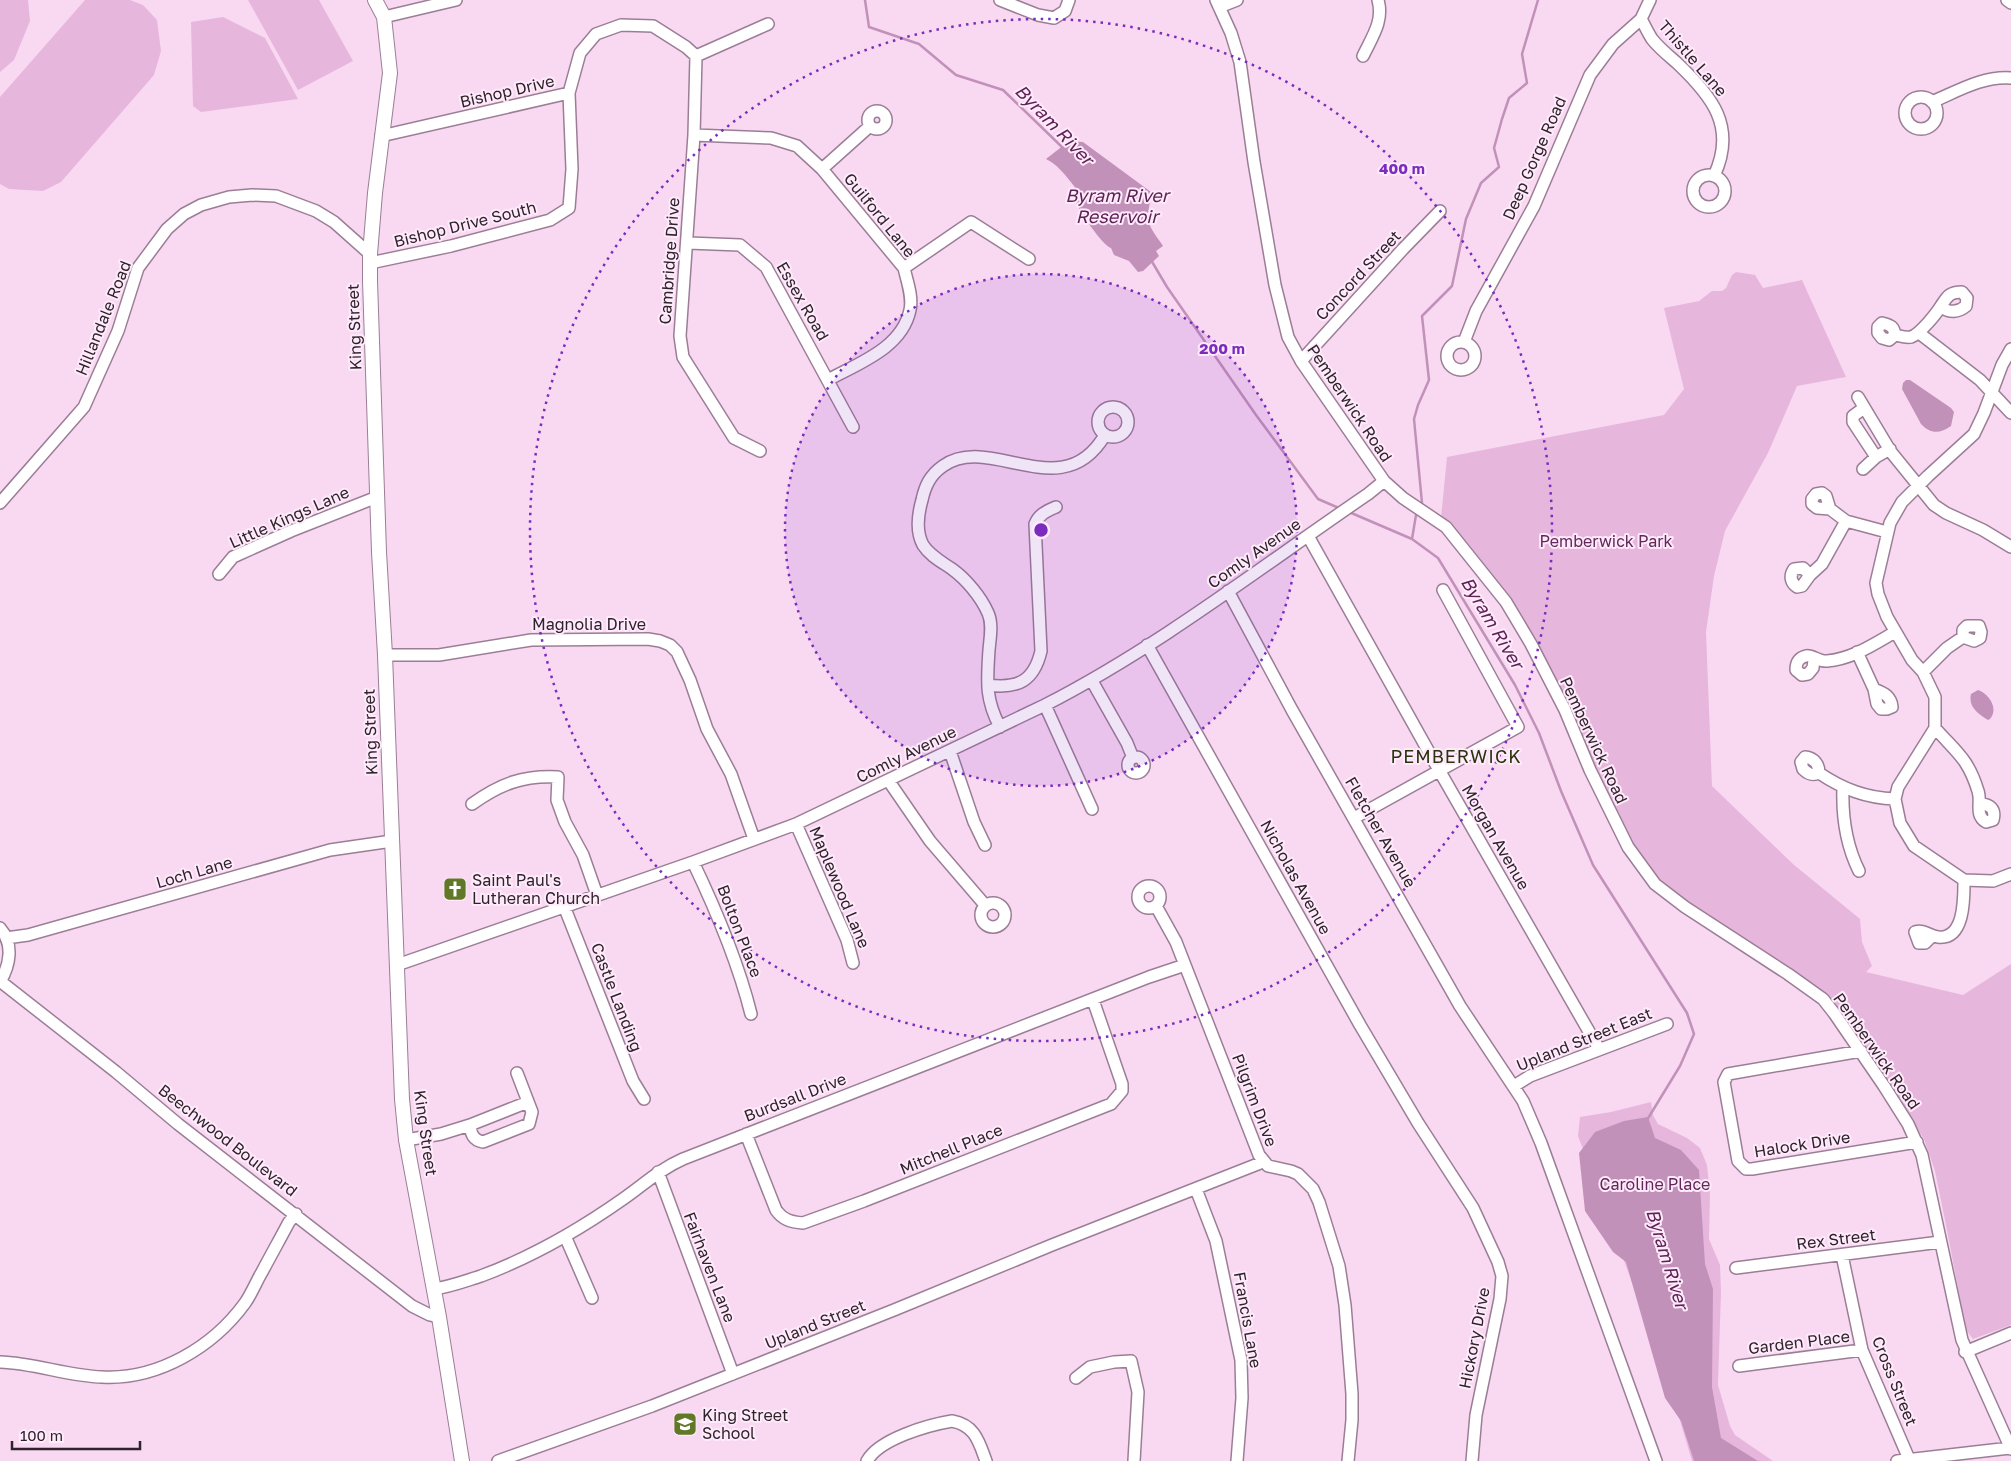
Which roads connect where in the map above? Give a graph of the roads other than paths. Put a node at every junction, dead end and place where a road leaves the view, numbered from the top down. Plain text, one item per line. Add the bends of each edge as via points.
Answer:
1 (375, 0) edge
2 (456, 0) edge
3 (1000, 0) edge
4 (1069, 0) edge
5 (1237, 0) edge
6 (1378, 0) edge
7 (1650, 0) edge
8 (2008, 0) edge
9 (1217, 3) edge
10 (2011, 3) edge
11 (384, 17) junction
12 (1641, 19) junction
13 (768, 24) dead end
14 (696, 56) junction
15 (1363, 56) dead end
16 (2011, 78) edge
17 (569, 93) junction
18 (1932, 102) dead end
19 (870, 126) dead end
20 (694, 134) junction
21 (381, 136) junction
22 (822, 169) junction
23 (1714, 176) dead end
24 (1440, 211) dead end
25 (688, 243) junction
26 (370, 259) junction
27 (1029, 259) dead end
28 (904, 268) junction
29 (1941, 306) dead end
30 (1919, 333) junction
31 (1895, 336) dead end
32 (1464, 342) dead end
33 (2011, 349) edge
34 (1301, 361) junction
35 (828, 380) junction
36 (1991, 391) junction
37 (1858, 397) dead end
38 (1864, 408) junction
39 (2011, 413) edge
40 (853, 427) dead end
41 (1105, 435) dead end
42 (1890, 449) junction
43 (760, 450) dead end
44 (1876, 457) junction
45 (1863, 468) dead end
46 (1384, 481) junction
47 (1918, 486) junction
48 (377, 497) junction
49 (0, 503) edge
50 (1056, 507) dead end
51 (1830, 509) dead end
52 (1846, 521) junction
53 (1887, 532) junction
54 (1308, 536) junction
55 (2011, 547) edge
56 (220, 574) dead end
57 (1810, 574) dead end
58 (1443, 590) dead end
59 (1228, 591) junction
60 (1895, 632) junction
61 (1963, 636) dead end
62 (1147, 646) junction
63 (1858, 652) junction
64 (385, 655) junction
65 (1814, 659) dead end
66 (1923, 672) junction
67 (1092, 680) junction
68 (988, 685) junction
69 (1874, 689) dead end
70 (1046, 705) junction
71 (1000, 727) junction
72 (1935, 728) junction
73 (950, 751) junction
74 (1133, 758) dead end
75 (1439, 770) junction
76 (1819, 773) dead end
77 (888, 780) junction
78 (1843, 788) junction
79 (1895, 799) junction
80 (472, 804) dead end
81 (1980, 804) dead end
82 (1092, 808) dead end
83 (1354, 818) junction
84 (796, 824) junction
85 (754, 839) junction
86 (392, 841) junction
87 (985, 845) dead end
88 (693, 862) junction
89 (1859, 871) dead end
90 (2011, 874) edge
91 (1964, 880) junction
92 (597, 895) junction
93 (986, 905) dead end
94 (564, 906) junction
95 (1156, 906) dead end
96 (3, 933) edge
97 (1932, 936) dead end
98 (853, 964) dead end
99 (397, 965) junction
100 (1185, 965) junction
101 (0, 982) edge
102 (1092, 1000) junction
103 (751, 1014) dead end
104 (1667, 1024) dead end
105 (1599, 1049) junction
106 (1861, 1051) junction
107 (517, 1073) dead end
108 (1514, 1086) junction
109 (644, 1099) dead end
110 (528, 1102) junction
111 (1418, 1123) joint
112 (470, 1125) junction
113 (746, 1134) junction
114 (406, 1140) junction
115 (1917, 1142) junction
116 (1263, 1162) junction
117 (658, 1172) junction
118 (1196, 1189) junction
119 (296, 1214) junction
120 (566, 1236) junction
121 (1940, 1242) junction
122 (1842, 1255) junction
123 (1736, 1268) dead end
124 (433, 1289) junction
125 (592, 1298) dead end
126 (439, 1317) junction
127 (2011, 1332) edge
128 (1862, 1350) junction
129 (1966, 1352) junction
130 (0, 1362) edge
131 (1739, 1366) dead end
132 (733, 1374) junction
133 (1076, 1378) dead end
134 (2011, 1448) edge
135 (1909, 1459) junction
136 (462, 1461) edge
137 (498, 1461) edge
138 (867, 1461) edge
139 (986, 1461) edge
140 (1134, 1461) edge
141 (1237, 1461) edge
142 (1348, 1461) edge
143 (1472, 1461) edge
144 (1656, 1461) edge
145 (1897, 1461) edge

1 - 11 main road, King Street
2 - 11 street
3 - 4 street via 1054,18 1065,11
5 - 9 street
6 - 15 street via 1378,26
7 - 12 street, Deep Gorge Road
8 - 10 street
9 - 34 street, Pemberwick Road via 1240,62 1275,285 1288,338
11 - 21 main road, King Street via 390,73
12 - 23 street, Thistle Lane via 1652,40 1688,73 1715,106 1724,143
12 - 32 street, Deep Gorge Road via 1613,44 1590,74 1534,206 1485,294
13 - 14 street
14 - 17 street, Bishop Drive via 653,26 621,25 596,34 580,53
14 - 20 street, Cambridge Drive
16 - 18 street via 1978,82
17 - 21 street, Bishop Drive
17 - 26 street, Bishop Drive South via 572,169 569,208 550,220 451,246
19 - 22 street
20 - 22 street, Guilford Lane via 771,138 797,146
20 - 25 street, Cambridge Drive
21 - 26 main road, King Street
22 - 28 street, Guilford Lane
24 - 34 street, Concord Street
25 - 35 street, Essex Road via 740,245 766,267
25 - 43 street, Cambridge Drive via 680,336 683,357 734,438
26 - 48 main road, King Street
26 - 49 street, Hillandale Road via 334,222 316,211 276,196 229,197 184,214 167,229 138,268 118,331 84,407
27 - 28 street via 971,222
28 - 35 street, Guilford Lane via 911,309 902,331 886,347
29 - 30 street
30 - 31 street via 1910,337
30 - 36 street
33 - 36 street
34 - 46 street, Pemberwick Road
35 - 40 street, Essex Road
36 - 39 street
36 - 47 street via 1974,434
37 - 38 street
38 - 42 street
38 - 44 street via 1853,416 1852,422
41 - 68 street via 1093,452 1070,465 1032,467 969,456 948,462 926,484 918,515 923,545 964,581 989,614
42 - 44 street
42 - 47 street
44 - 45 street
46 - 54 street, Comly Avenue
46 - 106 street, Pemberwick Road via 1446,527 1506,602 1565,710 1624,839 1655,884 1815,993
47 - 53 street via 1902,502
47 - 55 street via 1934,505 1946,513
48 - 56 street, Little Kings Lane via 233,557
48 - 64 main road, King Street
50 - 68 street via 1044,513 1036,524 1041,651 1036,668 1025,680 1004,686
51 - 52 street
52 - 53 street
52 - 57 street via 1822,564
53 - 60 street via 1876,584
54 - 59 street, Comly Avenue
54 - 75 street, Morgan Avenue
58 - 75 street via 1518,727
59 - 62 street, Comly Avenue
59 - 83 street, Fletcher Avenue
60 - 63 street
60 - 66 street
61 - 66 street
62 - 67 street, Comly Avenue
62 - 111 street, Nicholas Avenue
63 - 65 street via 1843,659
63 - 69 street
64 - 85 street, Magnolia Drive via 439,655 532,640 648,639 670,645 677,652 707,729 731,774
64 - 86 main road, King Street
66 - 72 street via 1935,697
67 - 70 street, Comly Avenue
67 - 74 street via 1128,743
68 - 71 street via 990,709
70 - 71 street, Comly Avenue
70 - 82 street
71 - 73 street, Comly Avenue
72 - 79 street via 1898,787
72 - 81 street via 1966,761 1975,780
73 - 77 street, Comly Avenue
73 - 87 street
75 - 83 street
75 - 105 street, Morgan Avenue
76 - 78 street
77 - 84 street, Comly Avenue
77 - 93 street via 930,841
78 - 79 street via 1878,798
78 - 89 street via 1845,830
79 - 91 street via 1900,823 1909,840
80 - 92 street via 488,792 509,783 530,777 558,778 557,800 583,855
83 - 108 street, Fletcher Avenue via 1460,1006
84 - 85 street, Comly Avenue
84 - 98 street, Maplewood Lane via 847,940
85 - 88 street, Comly Avenue
86 - 96 street, Loch Lane via 330,850 28,935
86 - 99 main road, King Street
88 - 92 street, Comly Avenue
88 - 103 street, Bolton Place via 705,886
90 - 91 street via 1993,881
91 - 97 street via 1959,924 1948,936
92 - 94 street, Comly Avenue
94 - 99 street, Comly Avenue
94 - 109 street, Castle Landing via 632,1081
95 - 100 street, Pilgrim Drive
96 - 101 street via 9,960
99 - 114 main road, King Street
100 - 102 street, Burdsall Drive
100 - 116 street, Pilgrim Drive
101 - 119 street, Beechwood Boulevard
102 - 113 street, Burdsall Drive
102 - 113 street, Mitchell Place via 1122,1084 1122,1091 1111,1104 864,1201 803,1223 781,1217
104 - 105 street, Upland Street East
105 - 108 street, Upland Street East via 1530,1076
106 - 115 street, Pemberwick Road
106 - 115 street, Halock Drive via 1728,1074 1724,1082 1738,1160 1746,1169 1752,1169
107 - 110 street
108 - 144 street via 1541,1142
110 - 112 street
110 - 112 street via 532,1117 529,1124 519,1129 483,1142 471,1134
111 - 143 street, Hickory Drive via 1473,1208 1502,1276 1476,1415
112 - 114 street
113 - 117 street, Burdsall Drive
114 - 124 main road, King Street
115 - 121 street, Pemberwick Road via 1928,1176
116 - 118 street, Upland Street
116 - 142 street, Pilgrim Drive via 1298,1174 1313,1190 1339,1266 1352,1394
117 - 120 street, Burdsall Drive
117 - 132 street, Fairhaven Lane
118 - 132 street, Upland Street
118 - 141 street, Francis Lane via 1216,1241 1241,1360 1242,1398
119 - 126 street, Beechwood Boulevard via 412,1306
119 - 130 street via 241,1308 214,1337 177,1361 145,1372 104,1378
120 - 124 street, Burdsall Drive via 506,1267
120 - 125 street
121 - 122 street, Rex Street
121 - 129 street, Pemberwick Road via 1956,1322
122 - 123 street, Rex Street
122 - 128 street, Cross Street
124 - 126 main road, King Street
126 - 136 main road, King Street
127 - 129 street
128 - 131 street, Garden Place
128 - 135 street, Cross Street
129 - 134 street, Pemberwick Road
132 - 137 street, Upland Street
133 - 140 street via 1090,1367 1131,1361 1138,1392
134 - 135 street
135 - 145 street
138 - 139 street via 872,1453 897,1438 952,1421 972,1430

